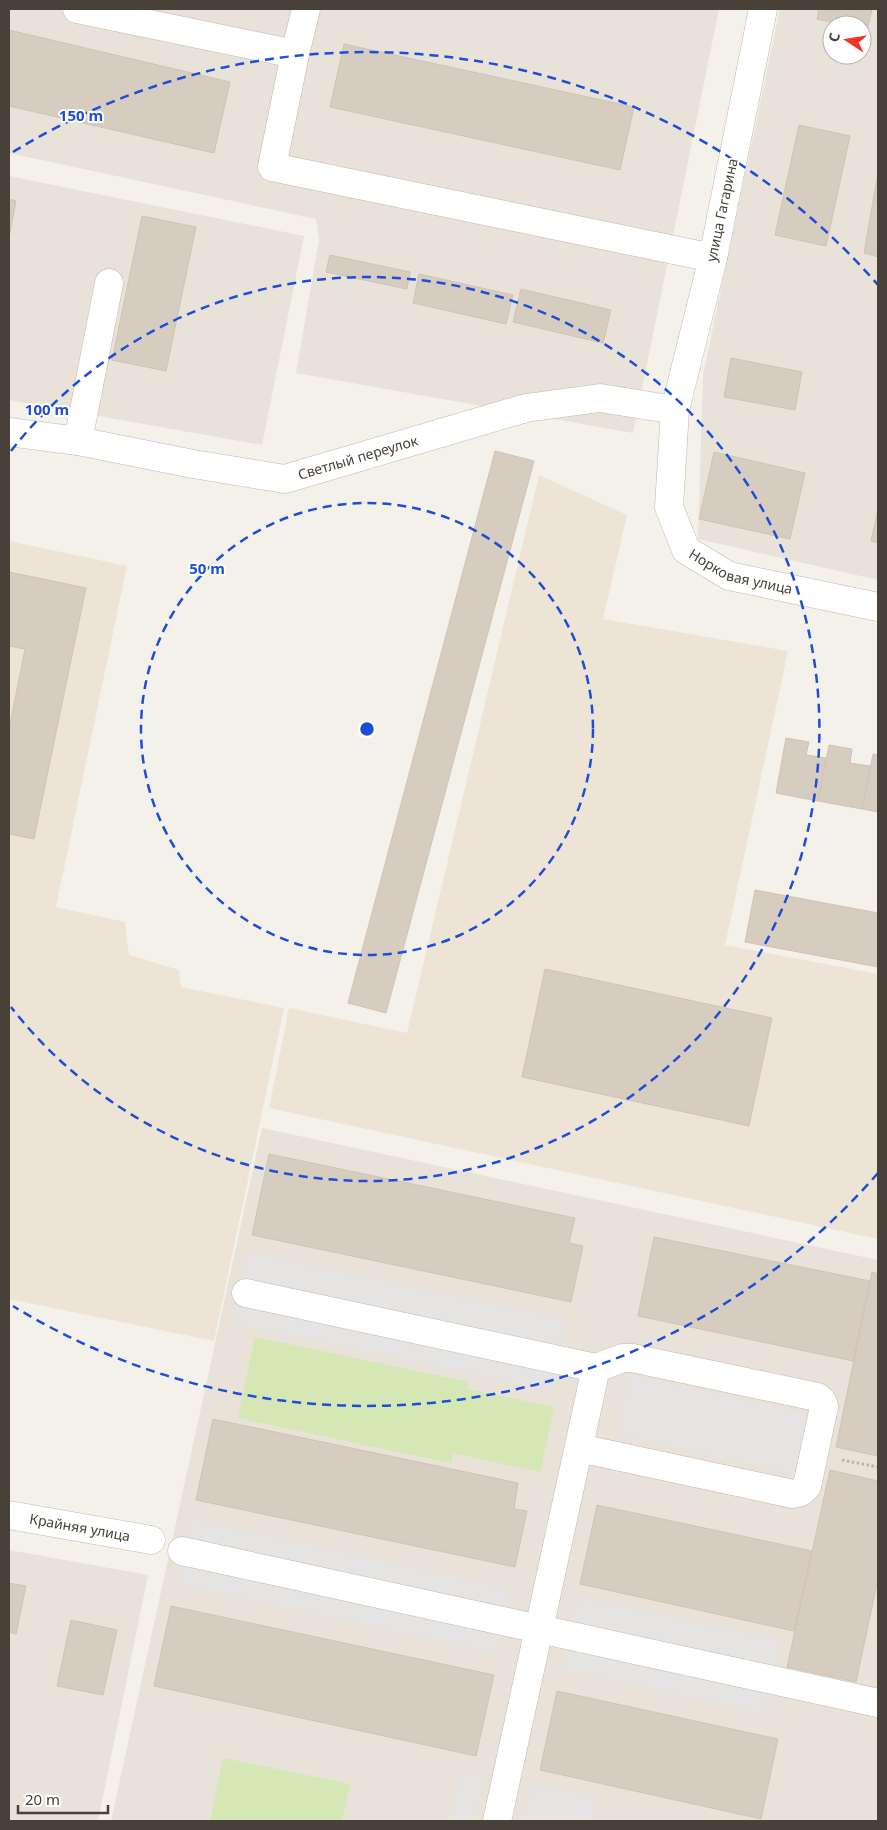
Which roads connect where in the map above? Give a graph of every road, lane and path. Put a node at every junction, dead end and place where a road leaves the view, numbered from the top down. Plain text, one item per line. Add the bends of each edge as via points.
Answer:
1 (77, 9) edge
2 (306, 9) edge
3 (764, 9) edge
4 (295, 54) junction
5 (713, 258) junction
6 (109, 283) dead end
7 (675, 410) junction
8 (9, 432) edge
9 (78, 441) junction
10 (878, 607) edge
11 (246, 1293) dead end
12 (596, 1368) junction
13 (579, 1448) junction
14 (814, 1454) junction
15 (878, 1467) edge
16 (9, 1515) edge
17 (151, 1540) dead end
18 (182, 1551) dead end
19 (539, 1629) junction
20 (878, 1703) edge
21 (497, 1821) edge

1 - 4 street
2 - 4 street
3 - 5 street, улица Гагарина
4 - 5 street via 272,167
5 - 7 street, улица Гагарина
6 - 9 street
7 - 9 street, Светлый переулок via 600,398 526,408 285,479
7 - 10 street, Норковая улица via 668,507 686,550 729,576
8 - 9 street, Светлый переулок
11 - 12 street
12 - 13 street
12 - 14 street via 632,1358 817,1397 824,1407
13 - 14 street via 793,1494 807,1486
13 - 19 street
14 - 15 path
16 - 17 street, Крайняя улица
18 - 19 street
19 - 20 street
19 - 21 street

